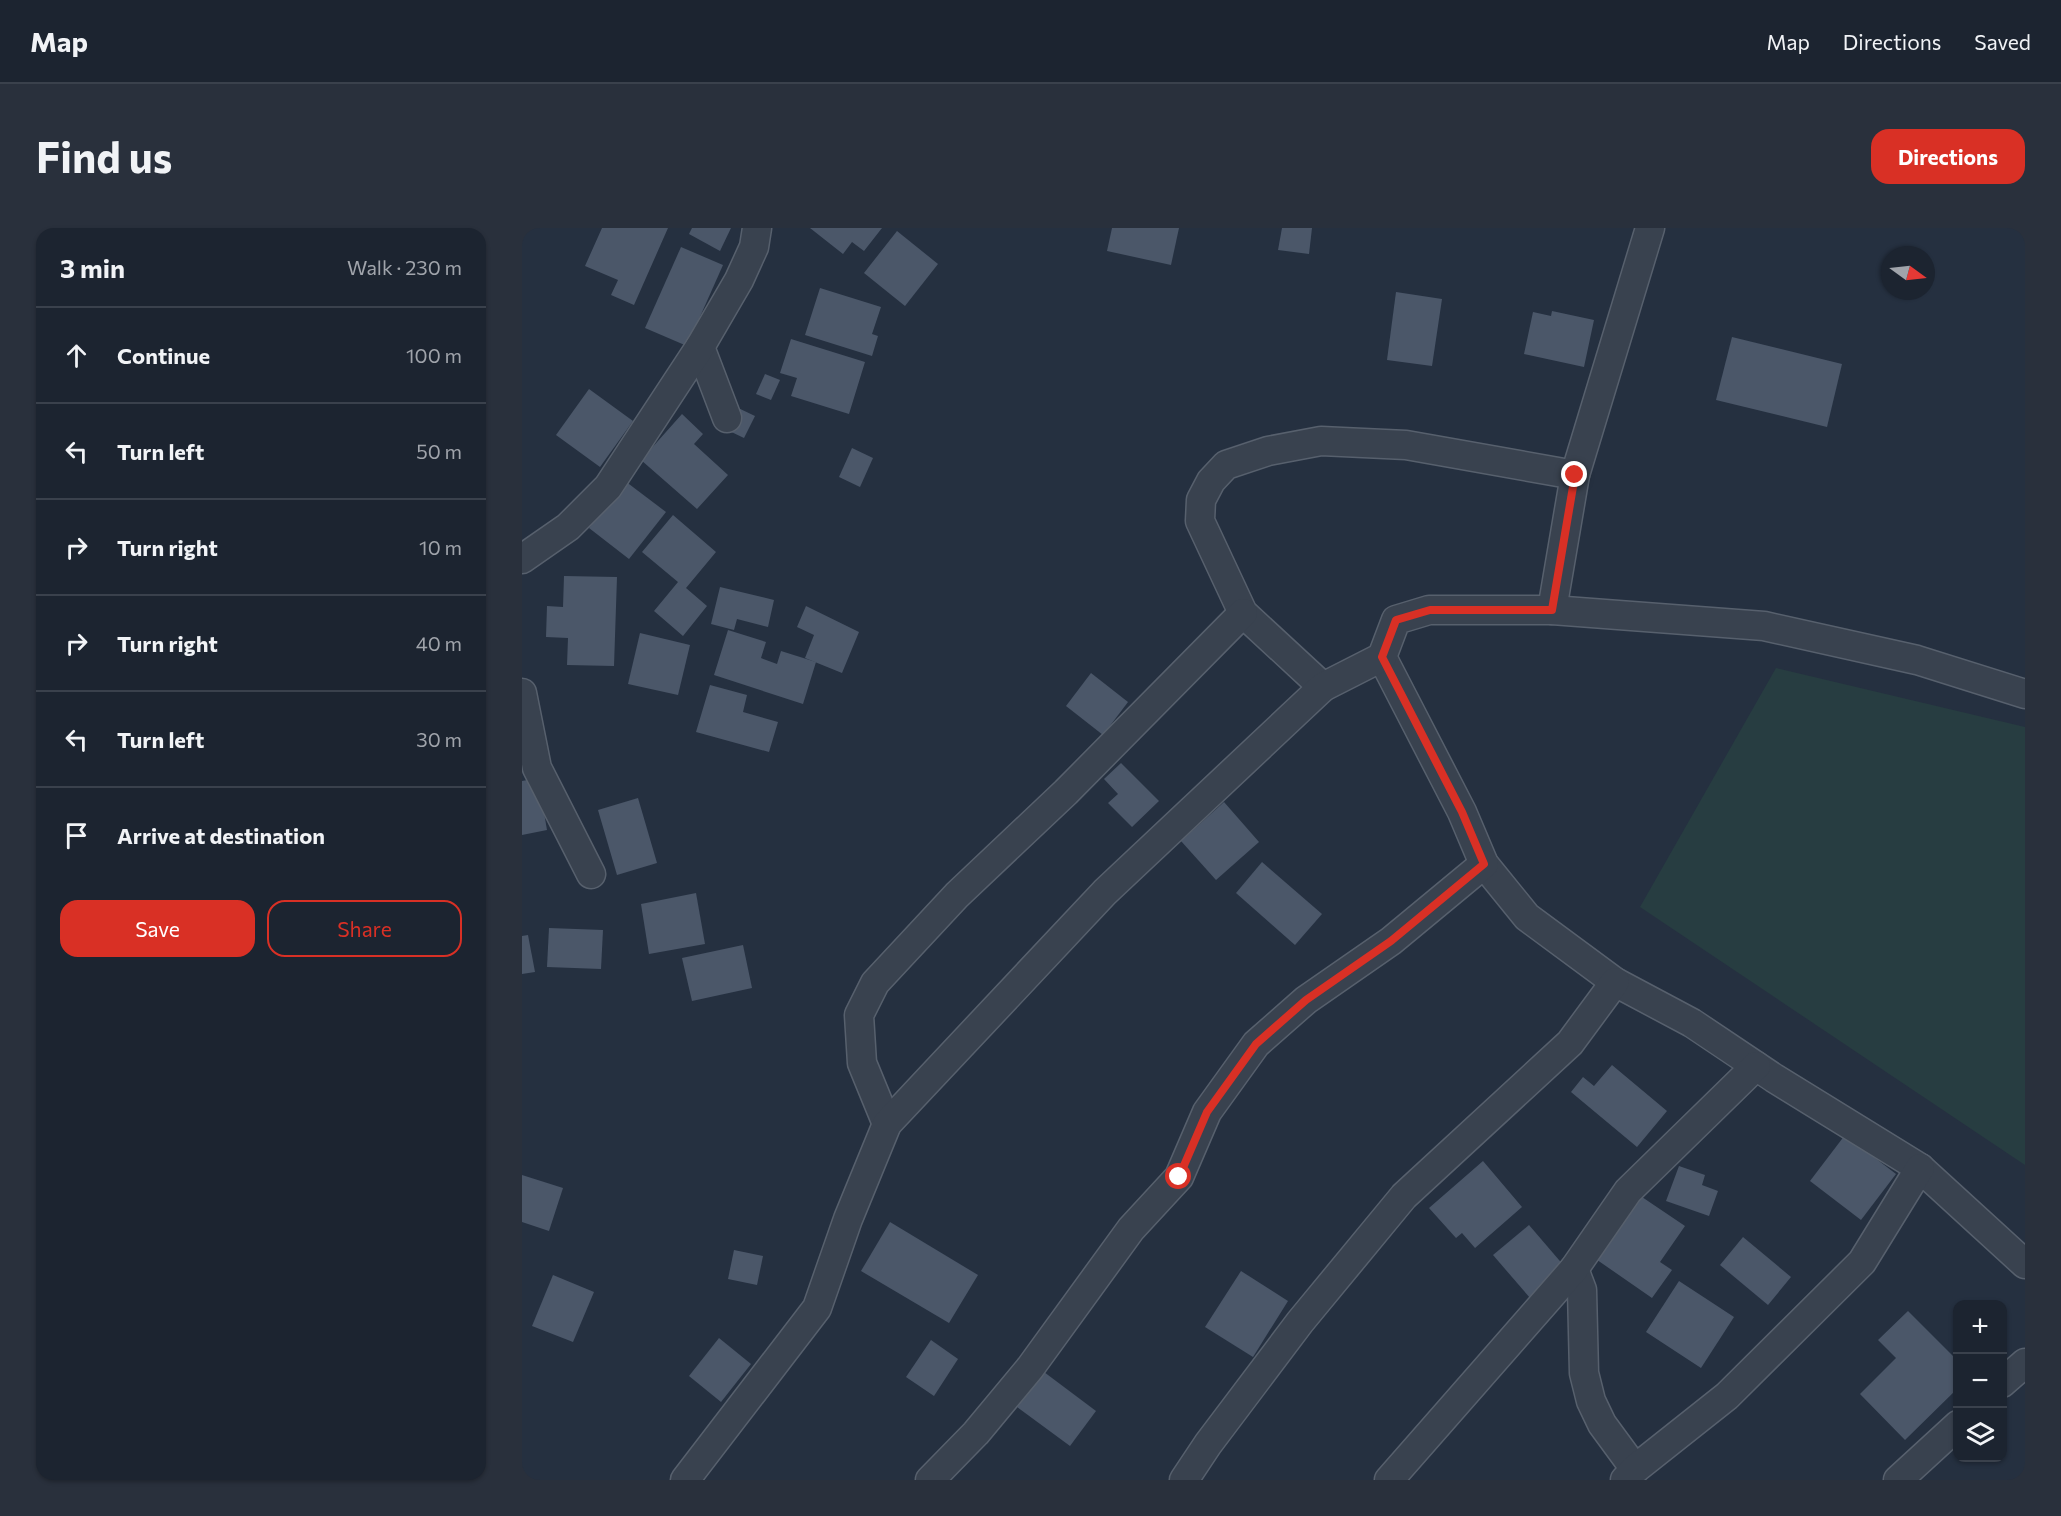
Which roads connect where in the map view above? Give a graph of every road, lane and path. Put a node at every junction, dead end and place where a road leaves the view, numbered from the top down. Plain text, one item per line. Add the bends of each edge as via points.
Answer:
1 (757, 228) edge
2 (1650, 228) edge
3 (700, 347) junction
4 (728, 418) dead end
5 (1575, 475) junction
6 (522, 559) edge
7 (1552, 610) junction
8 (1243, 613) junction
9 (1382, 657) junction
10 (1323, 687) junction
11 (522, 693) edge
12 (2025, 694) edge
13 (1484, 864) junction
14 (591, 874) dead end
15 (1615, 982) junction
16 (1756, 1066) junction
17 (887, 1124) junction
18 (1920, 1168) junction
19 (2025, 1264) edge
20 (1574, 1269) junction
21 (2025, 1363) edge
22 (2007, 1379) edge
23 (1953, 1430) edge
24 (1630, 1474) edge
25 (685, 1480) edge
26 (930, 1480) edge
27 (1184, 1480) edge
28 (1389, 1480) edge
29 (1898, 1480) edge

1 - 3 street via 754,247 739,280
2 - 5 street
3 - 4 street
3 - 6 street via 608,487 568,527
5 - 7 street
5 - 8 street via 1406,445 1321,441 1268,451 1226,465 1210,481 1201,500 1200,521
7 - 9 street via 1430,610 1396,620
7 - 12 street via 1764,626 1917,660
8 - 10 street
8 - 17 street via 1066,792 957,895 875,983 859,1015 862,1063
9 - 10 street
9 - 13 street via 1462,812
10 - 17 street via 1105,892
11 - 14 street via 537,768
13 - 15 street via 1527,917
13 - 26 street via 1391,941 1306,1000 1256,1044 1207,1112 1179,1177 1131,1229 1030,1368 976,1433
15 - 16 street via 1692,1023
15 - 27 street via 1570,1043 1404,1196 1300,1322
16 - 18 street
16 - 20 street via 1628,1191
17 - 25 street via 817,1308
18 - 19 street
18 - 24 street via 1862,1262 1727,1396
20 - 24 street via 1582,1290 1584,1373 1591,1401
20 - 28 street
21 - 22 street
23 - 29 street

